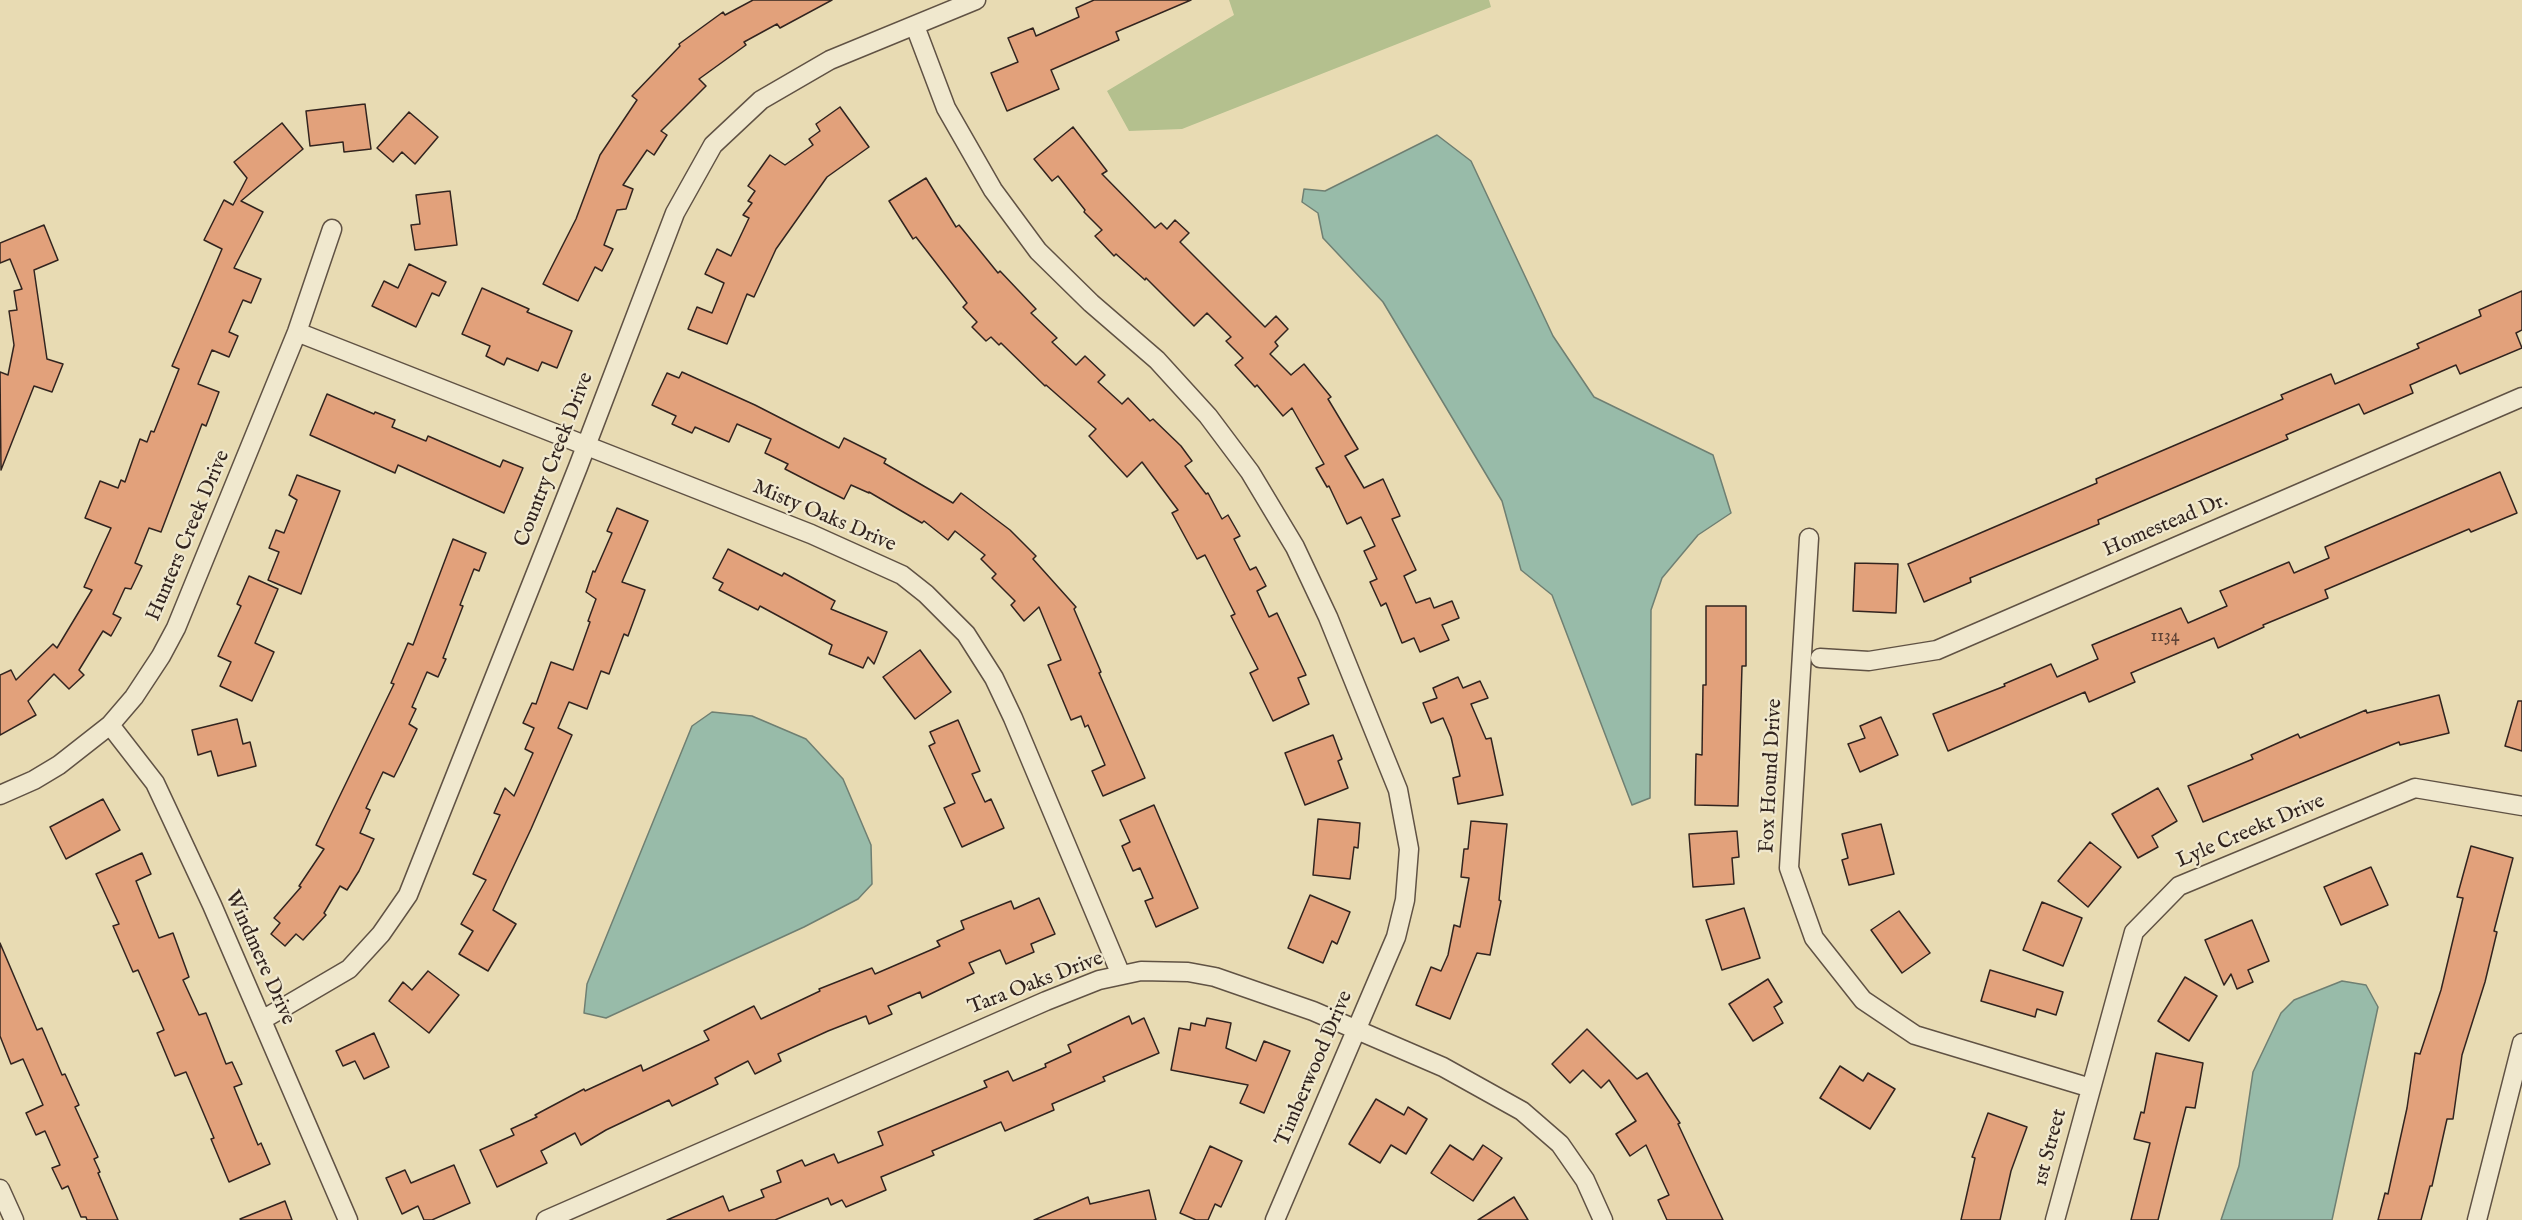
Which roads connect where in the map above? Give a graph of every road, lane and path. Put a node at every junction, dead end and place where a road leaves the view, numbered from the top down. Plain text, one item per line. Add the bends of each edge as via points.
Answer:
1 (976, 0) edge
2 (915, 26) junction
3 (332, 229) dead end
4 (297, 332) junction
5 (2522, 397) edge
6 (585, 445) junction
7 (1809, 538) dead end
8 (1820, 658) dead end
9 (110, 725) junction
10 (0, 795) edge
11 (2522, 806) edge
12 (1120, 975) junction
13 (262, 1020) junction
14 (1355, 1031) junction
15 (2522, 1043) edge
16 (2091, 1088) junction
17 (0, 1189) edge
18 (14, 1220) edge
19 (348, 1220) edge
20 (546, 1220) edge
21 (1275, 1220) edge
22 (1603, 1220) edge
23 (2055, 1220) edge
24 (2477, 1220) edge

1 - 2 street, Country Creek Drive
2 - 6 street, Country Creek Drive via 830,60 761,100 713,145 675,213
2 - 14 street, Timberwood Drive via 946,108 993,190 1038,250 1157,360 1208,416 1250,472 1295,547 1368,711 1398,790 1409,849 1405,900 1396,936
3 - 4 street, Hunters Creek Drive
4 - 6 street, Misty Oaks Drive
4 - 9 street, Hunters Creek Drive via 176,628 134,697
5 - 8 street, Homestead Dr. via 1937,650 1869,661
6 - 12 street, Misty Oaks Drive via 811,534 902,575 946,614 966,634 999,688
6 - 13 street, Country Creek Drive via 408,894 381,934 350,969
7 - 16 street, Fox Hound Drive via 1790,868 1814,938 1863,1000 1915,1035
9 - 10 street, Hunters Creek Drive via 59,765
9 - 13 street, Windmere Drive via 155,783
11 - 16 street, Lyle Creekt Drive via 2415,788 2179,886 2134,932
12 - 14 street, Tara Oaks Drive via 1141,971 1215,977 1312,1011
12 - 20 street, Tara Oaks Drive via 1035,1006
13 - 19 street, Windmere Drive
14 - 21 street, Timberwood Drive
14 - 22 street, Tara Oaks Drive via 1443,1068 1522,1111 1560,1144 1585,1180
15 - 24 street
16 - 23 street, 1st Street
17 - 18 street

